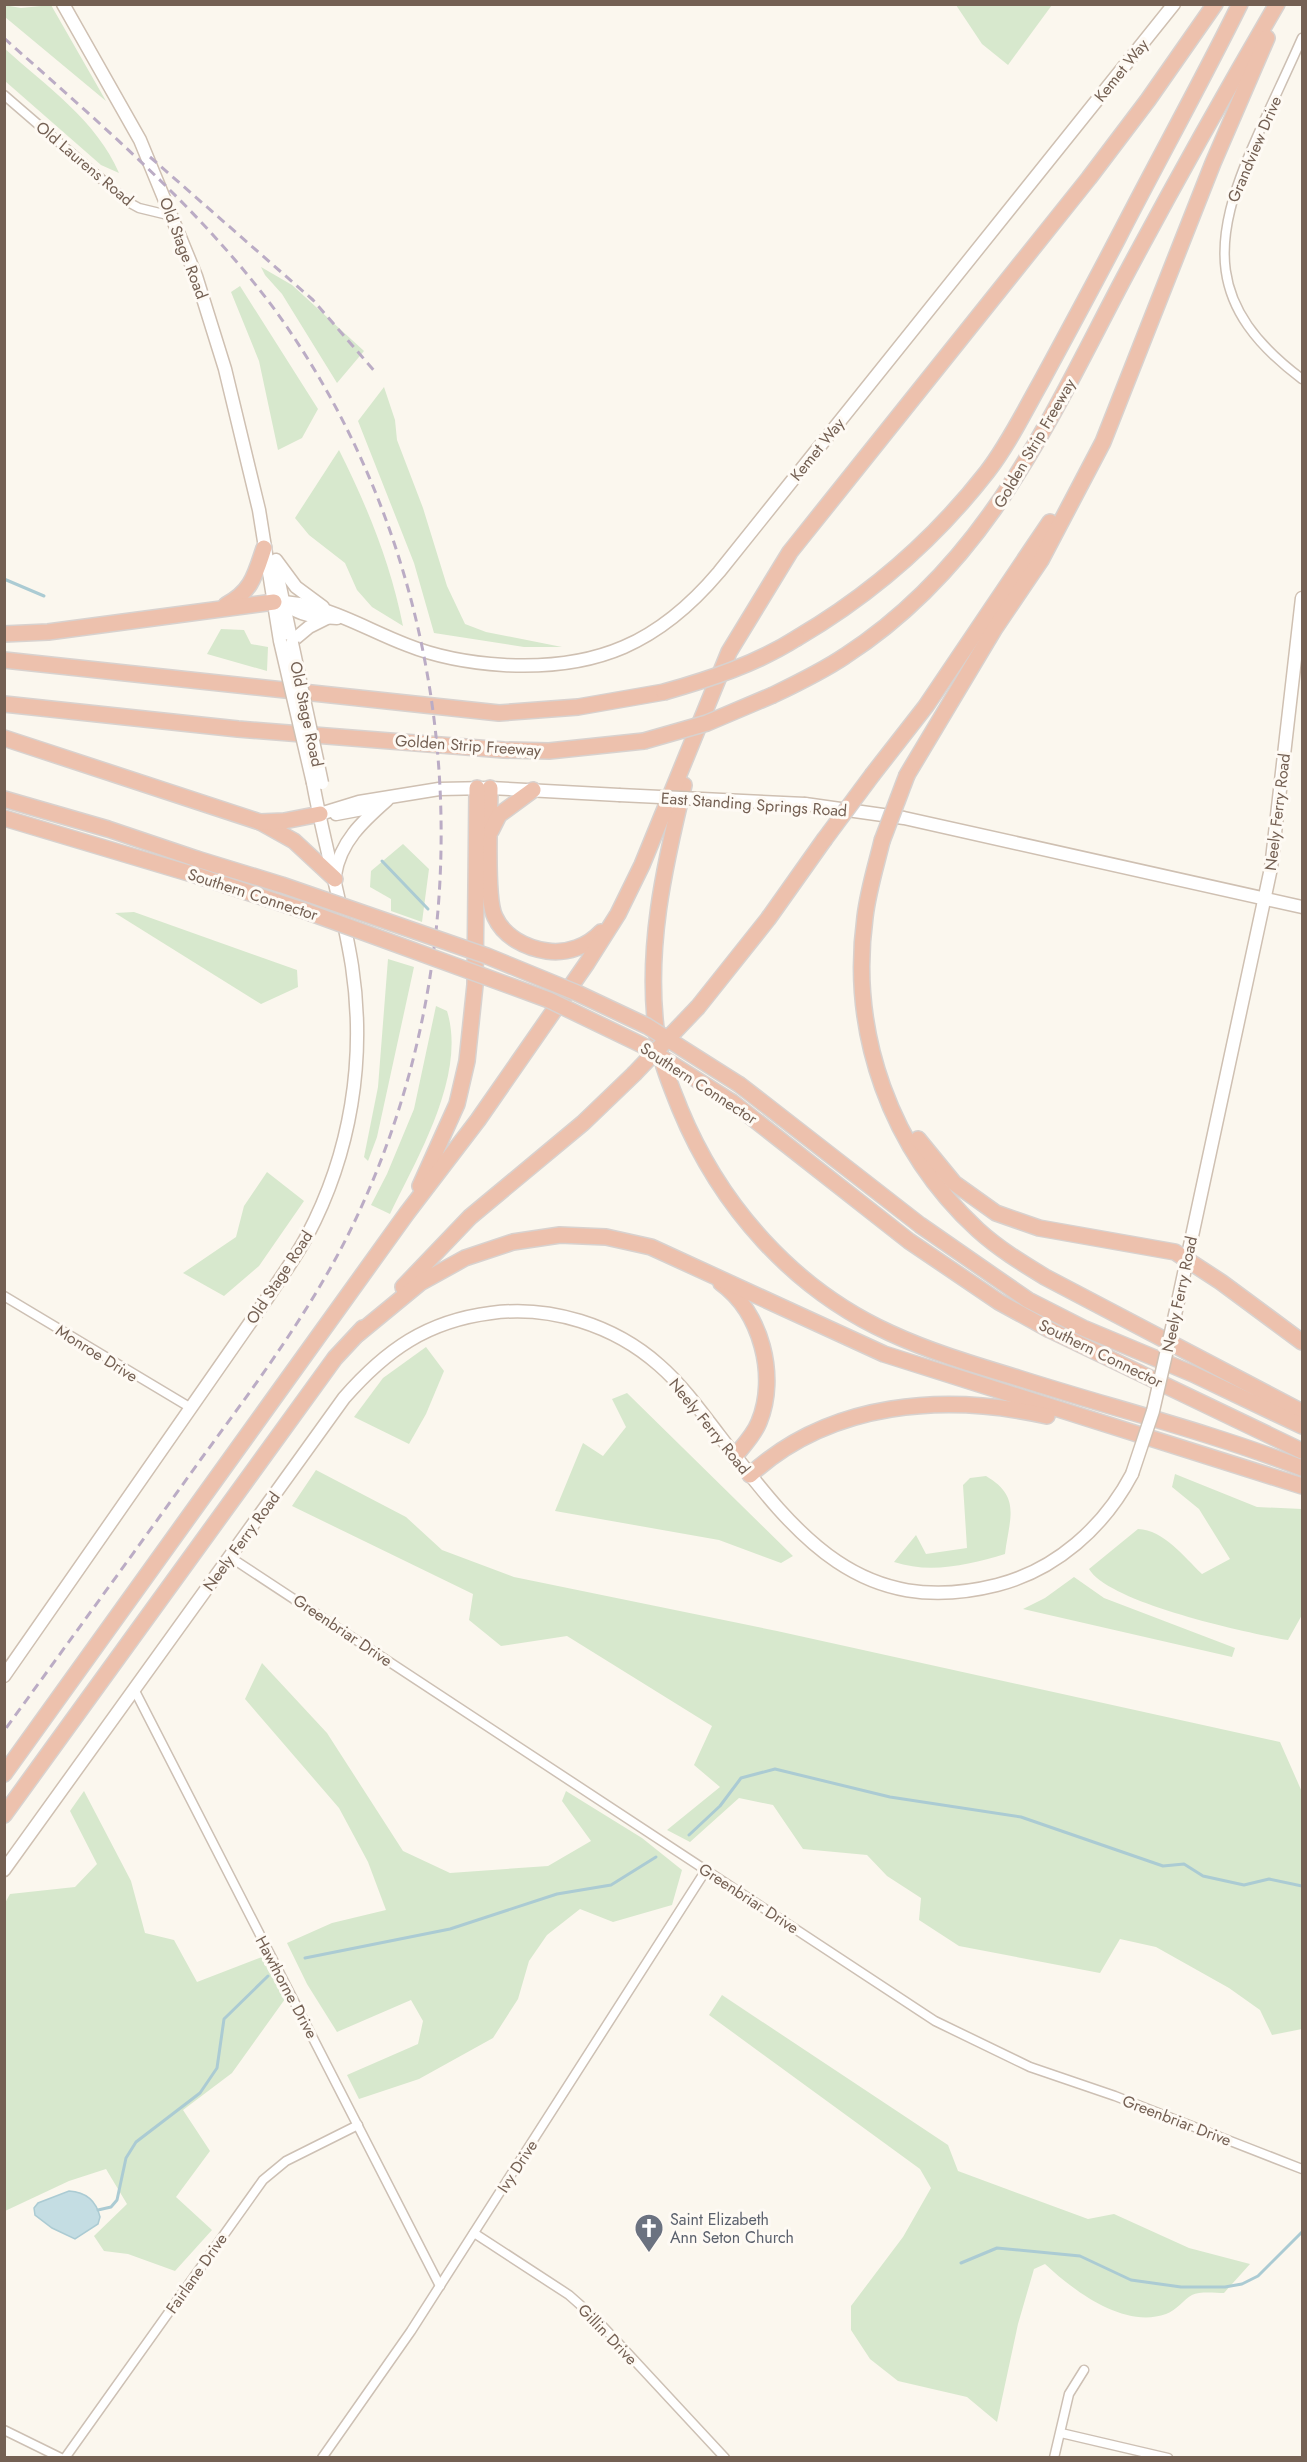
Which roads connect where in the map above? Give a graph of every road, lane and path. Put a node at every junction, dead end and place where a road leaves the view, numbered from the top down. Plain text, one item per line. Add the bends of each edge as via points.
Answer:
1 (63, 4) edge
2 (1174, 4) edge
3 (1215, 4) edge
4 (1240, 4) edge
5 (1277, 4) edge
6 (1281, 4) edge
7 (1302, 39) edge
8 (4, 95) edge
9 (172, 216) junction
10 (1302, 379) edge
11 (1103, 442) junction
12 (269, 553) junction
13 (1302, 598) edge
14 (279, 602) junction
15 (216, 610) junction
16 (329, 614) junction
17 (4, 634) edge
18 (288, 642) junction
19 (4, 660) edge
20 (4, 704) edge
21 (696, 735) junction
22 (4, 738) edge
23 (483, 788) junction
24 (533, 790) junction
25 (389, 798) junction
26 (4, 799) edge
27 (320, 813) junction
28 (4, 818) edge
29 (260, 822) junction
30 (490, 834) junction
31 (335, 879) junction
32 (1265, 898) junction
33 (1302, 907) edge
34 (618, 914) junction
35 (864, 948) junction
36 (407, 1213) junction
37 (1186, 1261) junction
38 (696, 1266) junction
39 (4, 1296) edge
40 (358, 1334) junction
41 (1302, 1342) edge
42 (191, 1408) junction
43 (1302, 1412) edge
44 (1302, 1426) edge
45 (1302, 1451) edge
46 (735, 1456) junction
47 (1302, 1468) edge
48 (750, 1475) junction
49 (1302, 1486) edge
50 (1302, 1491) edge
51 (231, 1557) junction
52 (4, 1676) edge
53 (134, 1689) junction
54 (4, 1774) edge
55 (4, 1815) edge
56 (4, 1870) edge
57 (706, 1870) junction
58 (358, 2125) junction
59 (1302, 2169) edge
60 (474, 2233) junction
61 (440, 2286) junction
62 (1084, 2370) dead end
63 (4, 2430) edge
64 (1061, 2433) junction
65 (61, 2457) edge
66 (65, 2457) edge
67 (322, 2457) edge
68 (725, 2457) edge
69 (1054, 2457) edge
70 (1168, 2457) edge

1 - 9 street, Old Stage Road via 140,140
2 - 16 street, Kemet Way via 719,572 663,627 595,659 527,666 435,654
3 - 21 highway via 1089,178 790,552 729,652
4 - 19 highway, Golden Strip Freeway, bridge via 1077,316 989,470 925,544 886,579 840,613 753,662 664,692 578,707 499,713
5 - 20 highway, Golden Strip Freeway, bridge via 1190,154 1028,459 984,527 933,585 878,633 826,669 707,723 644,741 549,751 238,729
6 - 11 highway via 1212,163
7 - 10 street, Grandview Drive via 1235,190 1227,214 1224,252 1231,293 1243,319 1264,348
8 - 9 street, Old Laurens Road via 128,202
9 - 12 street, Old Stage Road via 225,369
11 - 35 highway, bridge via 1041,560 995,628 907,775 882,841 865,918
11 - 40 highway, bridge via 926,706 698,1007 583,1123 470,1217
12 - 14 street, Old Stage Road
12 - 15 highway via 242,596
12 - 16 street via 296,587
13 - 32 street, Neely Ferry Road
14 - 15 highway
14 - 16 street, Kemet Way via 295,612 316,617
14 - 18 street, Old Stage Road
15 - 17 highway
16 - 18 street
18 - 27 street, Old Stage Road, bridge
21 - 34 highway
21 - 47 highway via 667,856 654,939 657,1039 692,1138 713,1177 740,1214 769,1247 815,1287 888,1333 966,1362
22 - 29 highway
23 - 24 street, East Standing Springs Road
23 - 25 street, East Standing Springs Road via 427,790
23 - 30 highway
23 - 36 highway via 475,985 467,1061 457,1104
24 - 30 highway via 499,815
24 - 32 street, East Standing Springs Road, bridge via 805,804 904,818
25 - 27 street, East Standing Springs Road via 351,813
25 - 31 street via 353,833 336,867
26 - 44 highway, Southern Connector, bridge via 282,885 488,956 647,1026 740,1085 920,1226 1028,1300
27 - 29 highway via 284,822
27 - 31 street, Old Stage Road
28 - 45 highway, Southern Connector, bridge via 308,912 549,1000 642,1045 732,1102 918,1247 999,1302
29 - 31 highway via 294,841
30 - 34 highway via 494,917 513,939 533,948 564,952 593,940
31 - 42 street, Old Stage Road via 352,965 357,1028 353,1096 340,1156 306,1239
32 - 33 street, East Standing Springs Road
32 - 37 street, Neely Ferry Road
34 - 36 highway via 478,1120
35 - 37 highway via 876,1032 891,1085 923,1148 954,1183 977,1202 1017,1221 1175,1252
35 - 43 highway via 862,991 871,1057 900,1128 923,1167 950,1201 1010,1256
36 - 54 highway
37 - 41 highway
37 - 48 street, Neely Ferry Road, bridge via 1153,1411 1132,1474 1112,1507 1086,1536 1043,1567 990,1587 934,1592 881,1582 829,1558 801,1535
38 - 40 highway via 651,1247 606,1238 560,1235 513,1242 465,1258 420,1283
38 - 46 highway via 727,1287 746,1310 764,1354 763,1412 754,1432
38 - 49 highway via 884,1354
39 - 42 street, Monroe Drive
40 - 55 highway via 335,1358
42 - 52 street, Old Stage Road
46 - 48 street, Neely Ferry Road
46 - 51 street, Neely Ferry Road via 672,1378 646,1354 617,1336 569,1318 536,1312 464,1317 415,1336 376,1363 344,1398
48 - 50 highway via 790,1445 841,1422 914,1404 950,1402 1009,1407 1049,1416
51 - 53 street, Neely Ferry Road
51 - 57 street, Greenbriar Drive
53 - 56 street, Neely Ferry Road
53 - 58 street, Hawthorne Drive
57 - 59 street, Greenbriar Drive via 949,2029 1030,2067
57 - 60 street, Ivy Drive
58 - 61 street, Hawthorne Drive
58 - 66 street, Fairlane Drive via 286,2161 262,2180
60 - 61 street, Ivy Drive
60 - 68 street, Gillin Drive via 569,2295 595,2318
61 - 67 street, Ivy Drive
62 - 64 street via 1069,2394
63 - 65 street
64 - 69 street
64 - 70 street

